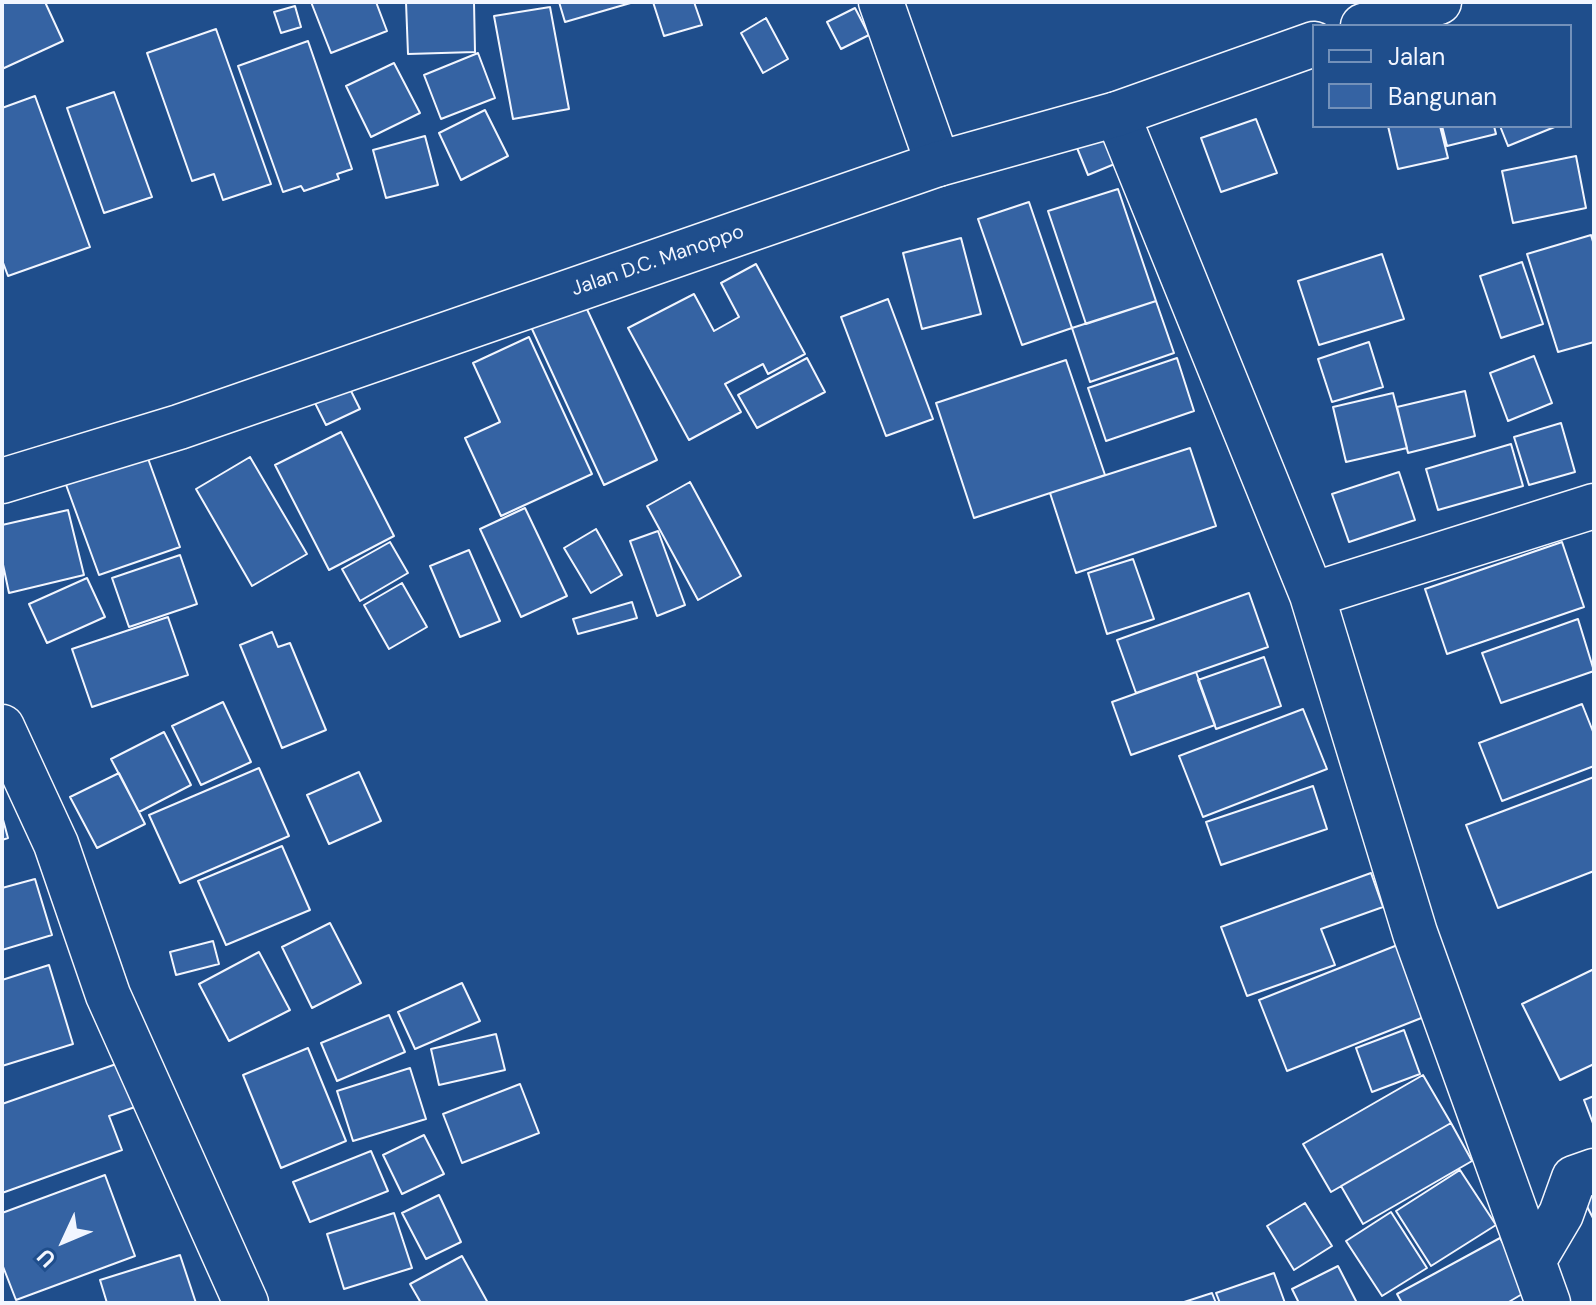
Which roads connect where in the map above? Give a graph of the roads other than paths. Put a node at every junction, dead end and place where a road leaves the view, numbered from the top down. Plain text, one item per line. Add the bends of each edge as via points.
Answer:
1 (881, 2) edge
2 (1439, 2) edge
3 (1369, 24) edge
4 (1312, 45) edge
5 (1117, 114) junction
6 (938, 164) junction
7 (2, 481) edge
8 (1594, 506) edge
9 (1312, 595) junction
10 (2, 727) edge
11 (1594, 1171) edge
12 (1535, 1258) junction
13 (246, 1303) edge
14 (1548, 1303) edge

1 - 6 main road
2 - 3 main road
4 - 5 main road, Jalan D.C. Manoppo
5 - 6 main road, Jalan D.C. Manoppo
5 - 9 main road
6 - 7 main road, Jalan D.C. Manoppo via 179,427
8 - 9 main road
9 - 12 main road via 1415,933
10 - 13 main road via 56,844 108,995
11 - 12 main road via 1574,1178 1561,1214
12 - 14 main road

